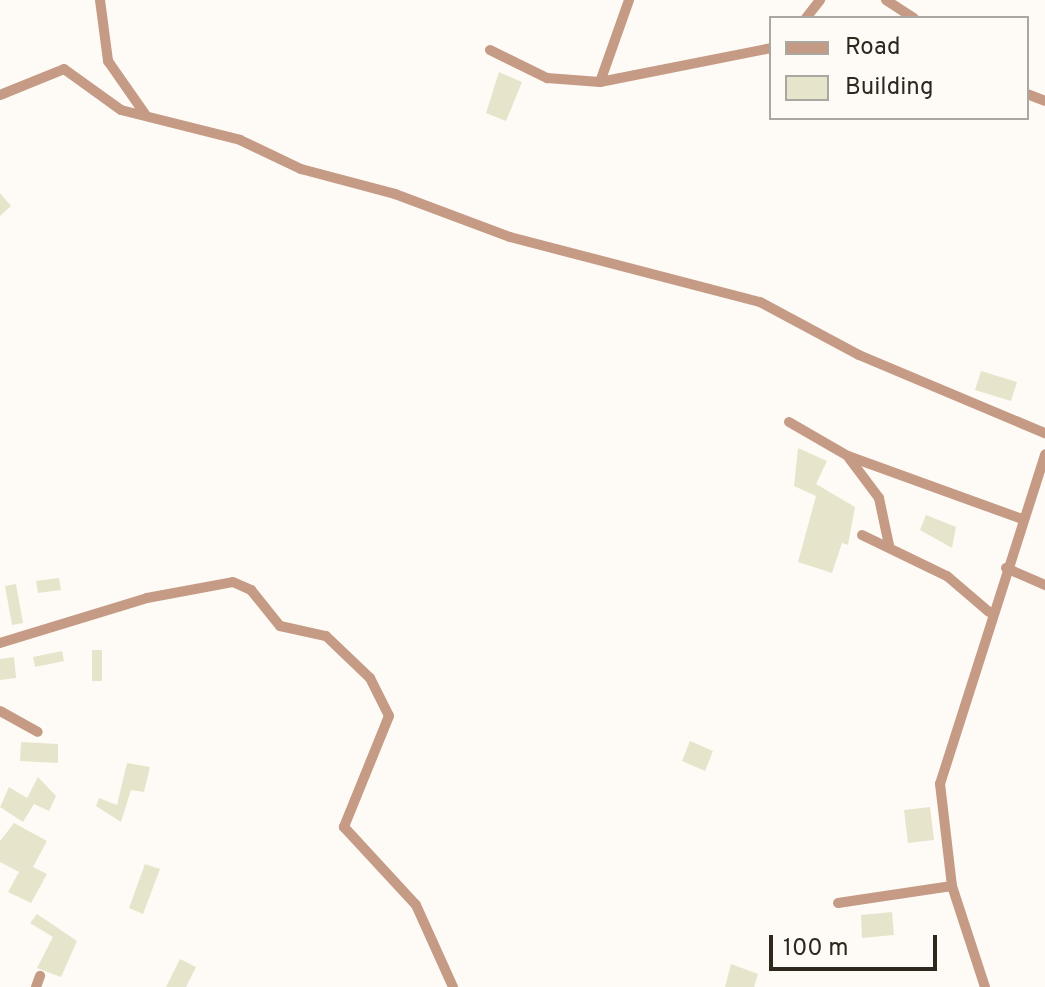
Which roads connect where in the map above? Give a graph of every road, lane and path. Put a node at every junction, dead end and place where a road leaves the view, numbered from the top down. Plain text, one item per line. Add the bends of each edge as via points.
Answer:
1 (100, 0) edge
2 (629, 0) edge
3 (820, 0) edge
4 (886, 0) edge
5 (808, 16) edge
6 (911, 16) edge
7 (769, 48) edge
8 (490, 50) dead end
9 (600, 82) junction
10 (0, 95) edge
11 (145, 114) junction
12 (789, 422) dead end
13 (1045, 433) edge
14 (1045, 454) edge
15 (848, 456) junction
16 (1022, 519) junction
17 (862, 535) dead end
18 (889, 545) junction
19 (1006, 568) junction
20 (1045, 585) edge
21 (989, 612) junction
22 (0, 643) edge
23 (0, 711) edge
24 (38, 732) dead end
25 (952, 886) junction
26 (838, 903) dead end
27 (453, 987) edge
28 (985, 987) edge

1 - 11 street via 108,61
2 - 9 street
3 - 5 street
4 - 6 street
7 - 9 street
8 - 9 street via 547,78
10 - 11 street via 28,77 64,69 107,105
11 - 13 street via 510,237 760,302 859,355
12 - 15 street
14 - 16 street
15 - 16 street
15 - 18 street via 879,498
16 - 19 street
17 - 18 street
18 - 21 street via 958,583
19 - 20 street
19 - 21 street
21 - 25 street via 940,784
22 - 27 street via 147,598 233,582 251,590 280,626 326,636 370,678 389,716 344,827 416,905
23 - 24 street
25 - 26 street
25 - 28 street

